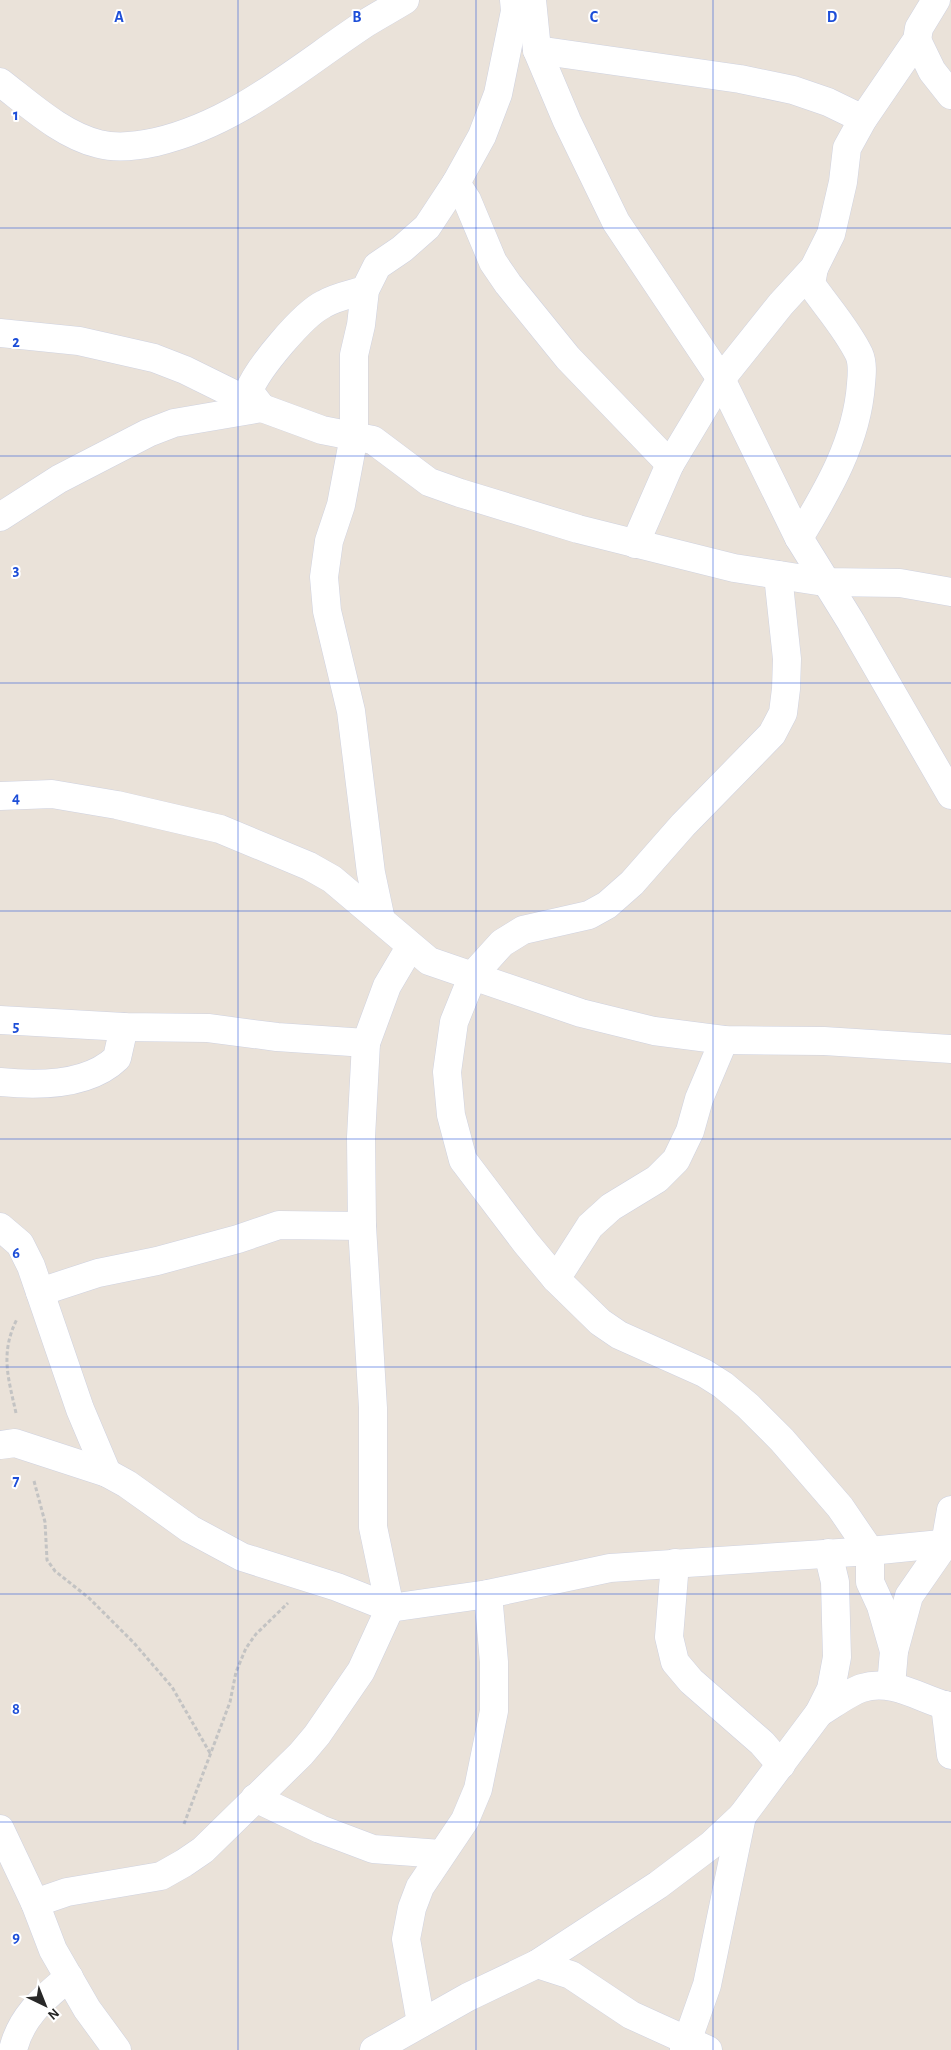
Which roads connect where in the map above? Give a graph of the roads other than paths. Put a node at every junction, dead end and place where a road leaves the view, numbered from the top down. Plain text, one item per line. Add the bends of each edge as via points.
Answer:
1 (405, 0) edge
2 (514, 0) edge
3 (532, 0) edge
4 (936, 0) edge
5 (916, 40) junction
6 (537, 50) junction
7 (0, 82) edge
8 (951, 95) edge
9 (863, 119) junction
10 (456, 183) junction
11 (814, 268) junction
12 (365, 290) junction
13 (0, 334) edge
14 (721, 379) junction
15 (262, 408) junction
16 (354, 436) junction
17 (670, 464) junction
18 (0, 517) edge
19 (799, 538) junction
20 (634, 544) junction
21 (778, 575) junction
22 (824, 582) junction
23 (951, 592) edge
24 (0, 796) edge
25 (951, 796) edge
26 (381, 920) junction
27 (410, 947) junction
28 (473, 975) junction
29 (0, 1020) edge
30 (124, 1028) junction
31 (724, 1040) junction
32 (366, 1043) junction
33 (951, 1049) edge
34 (0, 1082) edge
35 (362, 1226) junction
36 (0, 1227) edge
37 (556, 1279) junction
38 (40, 1292) junction
39 (13, 1445) edge
40 (107, 1474) junction
41 (951, 1510) edge
42 (948, 1544) edge
43 (870, 1551) junction
44 (828, 1553) junction
45 (675, 1563) junction
46 (488, 1594) junction
47 (390, 1608) junction
48 (894, 1651) junction
49 (891, 1686) junction
50 (948, 1706) edge
51 (818, 1713) junction
52 (951, 1755) edge
53 (781, 1765) junction
54 (255, 1798) junction
55 (742, 1816) junction
56 (0, 1829) edge
57 (441, 1854) junction
58 (35, 1903) junction
59 (537, 1964) junction
60 (69, 1977) junction
61 (421, 2023) junction
62 (0, 2045) edge
63 (693, 2047) edge
64 (4, 2050) edge
65 (13, 2050) edge
66 (116, 2050) edge
67 (374, 2050) edge

1 - 7 street via 367,22 254,101 207,125 173,138 140,145 118,147 83,138 53,122
2 - 10 street via 498,94 482,136
3 - 6 street
4 - 5 street via 919,28
5 - 8 street via 932,71
5 - 9 street
6 - 9 street via 740,79 794,90
6 - 14 street via 616,222
9 - 11 street via 847,148 831,234
10 - 12 street via 427,227 402,250 377,266
10 - 17 street via 467,200 493,262 508,284 568,358
11 - 14 street
11 - 19 street via 811,284 846,332 860,355 862,365 859,412 852,433 830,487
12 - 15 street via 323,304 289,334 254,378 249,391
12 - 16 street via 354,355
13 - 15 street via 79,341 154,358
14 - 17 street
14 - 19 street
15 - 16 street via 322,430
15 - 18 street via 174,424 148,433 59,480
16 - 20 street via 373,440 430,482 460,494
16 - 26 street via 341,505 329,541 324,577 327,612 351,710
17 - 20 street
19 - 22 street
20 - 21 street
21 - 22 street
21 - 28 street via 787,659 786,689 783,713 772,734 632,883 606,905 589,915 523,930 502,943
22 - 23 street via 900,583
22 - 25 street via 851,622
24 - 26 street via 52,794 220,829 309,866 332,880
26 - 27 street
27 - 28 street via 429,961
27 - 32 street via 387,986
28 - 31 street via 580,1013 654,1032
28 - 37 street via 454,1022 447,1072 451,1115 464,1160
29 - 30 street
30 - 32 street via 208,1028
30 - 34 street via 117,1058 99,1072 61,1082
31 - 33 street via 844,1042
31 - 37 street via 676,1160 657,1179 611,1207 590,1226
32 - 35 street via 361,1137
35 - 38 street via 279,1225 157,1261 98,1273
35 - 47 street via 373,1408 373,1527
36 - 38 street via 20,1244
37 - 43 street via 600,1322 619,1335 704,1373 748,1406 817,1479
38 - 40 street via 80,1409
39 - 40 street
40 - 47 street via 217,1545 242,1557 337,1587
41 - 42 street
42 - 43 street
42 - 48 street via 909,1596
43 - 44 street
43 - 48 street via 870,1582 881,1606
44 - 45 street
44 - 51 street via 835,1582 837,1657 831,1689
45 - 46 street via 610,1568
45 - 53 street via 669,1637 675,1662 691,1681 762,1743
46 - 47 street
46 - 57 street via 494,1662 494,1711 471,1808
47 - 54 street via 361,1671 318,1735
48 - 49 street
49 - 50 street
49 - 51 street via 861,1688
50 - 52 street
51 - 53 street
53 - 55 street
54 - 57 street via 320,1829 373,1849
54 - 58 street via 203,1850 160,1876 67,1892
55 - 59 street via 658,1886
55 - 63 street
56 - 58 street
57 - 61 street via 420,1887 406,1939
58 - 60 street
59 - 61 street
59 - 63 street via 571,1975 631,2015
60 - 65 street via 26,2016
60 - 66 street
61 - 67 street
62 - 64 street

